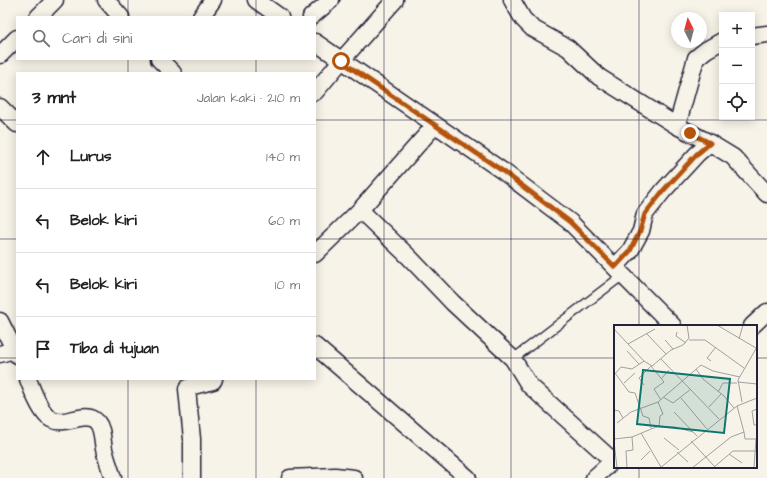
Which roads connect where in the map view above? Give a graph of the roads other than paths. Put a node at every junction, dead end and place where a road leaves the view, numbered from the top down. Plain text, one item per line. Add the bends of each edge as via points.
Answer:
1 (55, 0) edge
2 (106, 0) edge
3 (213, 0) edge
4 (256, 0) edge
5 (331, 0) edge
6 (395, 0) edge
7 (512, 0) edge
8 (39, 16) edge
9 (120, 16) edge
10 (202, 16) edge
11 (279, 16) edge
12 (312, 16) edge
13 (767, 34) edge
14 (755, 36) edge
15 (16, 39) edge
16 (316, 43) edge
17 (719, 44) edge
18 (0, 55) edge
19 (341, 61) junction
20 (316, 91) edge
21 (0, 107) edge
22 (16, 123) edge
23 (435, 125) junction
24 (677, 126) junction
25 (710, 143) junction
26 (767, 194) edge
27 (360, 210) junction
28 (316, 253) edge
29 (619, 271) junction
30 (767, 312) edge
31 (0, 321) edge
32 (672, 325) edge
33 (753, 325) edge
34 (316, 347) edge
35 (12, 352) edge
36 (513, 359) junction
37 (28, 380) edge
38 (214, 380) edge
39 (614, 460) edge
40 (113, 478) edge
41 (192, 478) edge
42 (290, 478) edge
43 (354, 478) edge
44 (468, 478) edge
45 (594, 478) edge

1 - 8 street
2 - 9 street
3 - 10 street
4 - 11 street
5 - 12 street
6 - 19 street
7 - 24 street via 523,19 532,28 568,48 599,77
13 - 14 street
15 - 18 street
16 - 19 street
17 - 24 street via 696,58
19 - 20 street
19 - 23 street
21 - 22 street
23 - 27 street
23 - 29 street via 504,172 570,222
24 - 25 street
25 - 26 street via 734,157
25 - 29 street via 663,191 645,214 640,231
27 - 28 street
27 - 36 street
29 - 32 street
29 - 36 lane
30 - 33 street
31 - 35 street
34 - 44 street
36 - 39 street via 529,385
37 - 40 street via 48,418 66,421 90,417 97,422
38 - 41 street via 189,387 187,390 192,439
39 - 45 street
42 - 43 street

